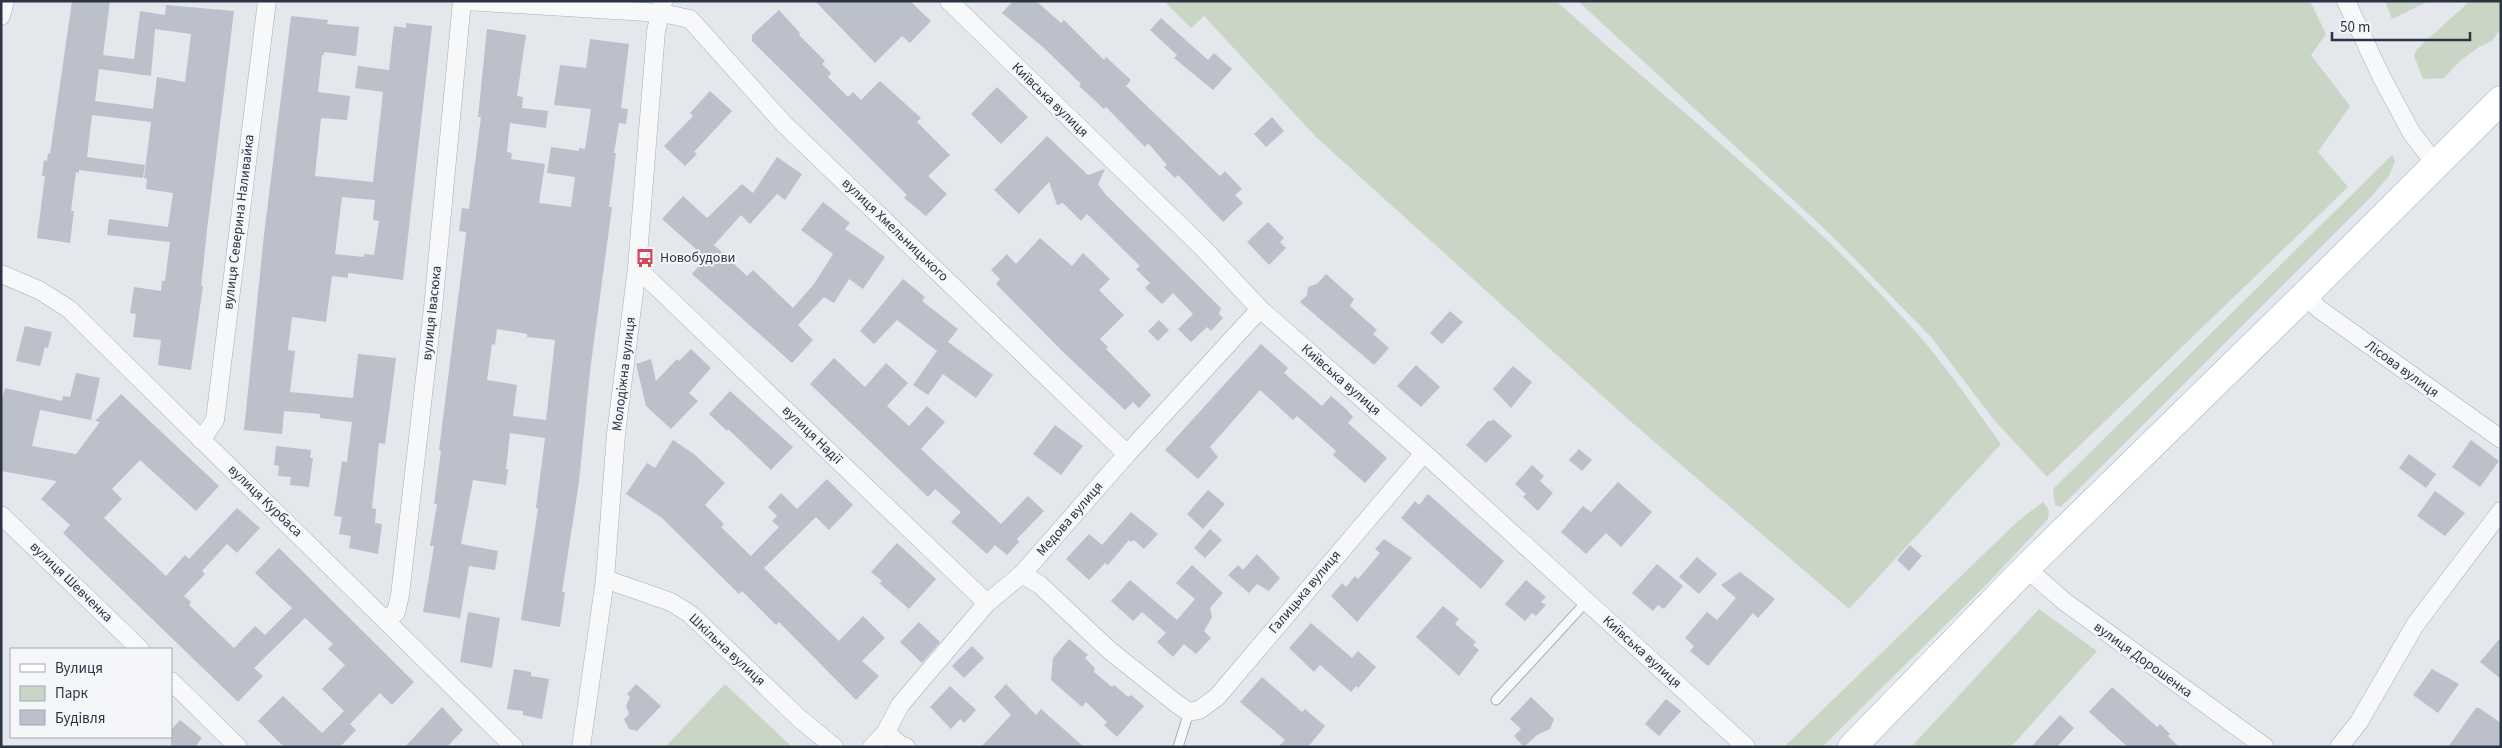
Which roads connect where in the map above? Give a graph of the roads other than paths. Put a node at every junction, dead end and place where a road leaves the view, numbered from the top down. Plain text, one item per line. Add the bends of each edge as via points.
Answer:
1 (5, 1) edge
2 (267, 1) edge
3 (462, 1) edge
4 (466, 1) edge
5 (949, 1) edge
6 (2346, 1) edge
7 (663, 7) edge
8 (1, 16) edge
9 (2501, 100) edge
10 (2436, 164) junction
11 (637, 268) junction
12 (1, 274) edge
13 (2305, 296) junction
14 (1260, 309) junction
15 (2501, 439) edge
16 (201, 440) junction
17 (1424, 453) junction
18 (1127, 454) junction
19 (2501, 511) edge
20 (1, 515) edge
21 (2026, 568) junction
22 (1022, 574) junction
23 (605, 579) junction
24 (1587, 601) junction
25 (987, 603) junction
26 (386, 621) junction
27 (139, 648) edge
28 (172, 681) edge
29 (1496, 700) dead end
30 (1183, 708) junction
31 (886, 732) junction
32 (238, 747) edge
33 (514, 747) edge
34 (581, 747) edge
35 (834, 747) edge
36 (872, 747) edge
37 (906, 747) edge
38 (1178, 747) edge
39 (1746, 747) edge
40 (1852, 747) edge
41 (2264, 747) edge
42 (2339, 747) edge

1 - 8 street
2 - 16 street, вулиця Северина Наливайка via 214,420
3 - 26 street, вулиця Івасюка via 433,308 400,595 396,612
4 - 7 street, вулиця Хмельницького
5 - 14 street, Київська вулиця via 1201,246
6 - 10 street via 2411,132
7 - 11 street, Молодіжна вулиця via 656,32
7 - 18 street, вулиця Хмельницького via 690,19 784,124
9 - 10 main road
10 - 13 main road
11 - 23 street, Молодіжна вулиця via 616,434
11 - 25 street, вулиця Надії
12 - 16 street, вулиця Курбаса via 39,290 69,309
13 - 15 street, Лісова вулиця via 2319,310
13 - 21 main road
14 - 17 street, Київська вулиця
14 - 18 street, Медова вулиця
16 - 26 street, вулиця Курбаса
17 - 24 street, Київська вулиця
17 - 30 street, Галицька вулиця via 1217,697 1199,710
18 - 22 street, Медова вулиця
19 - 42 street via 2415,625 2358,722
20 - 27 street, вулиця Шевченка
21 - 40 main road
21 - 41 street, вулиця Дорошенка via 2065,602
22 - 25 street, Медова вулиця
22 - 30 street via 1040,586 1109,650
23 - 34 street, Молодіжна вулиця
23 - 35 street, Шкільна вулиця via 671,602 690,614
24 - 29 lane
24 - 39 street, Київська вулиця
25 - 31 street, Медова вулиця via 900,706
26 - 33 street, вулиця Курбаса
28 - 32 street
30 - 38 lane
31 - 36 street
31 - 37 street

